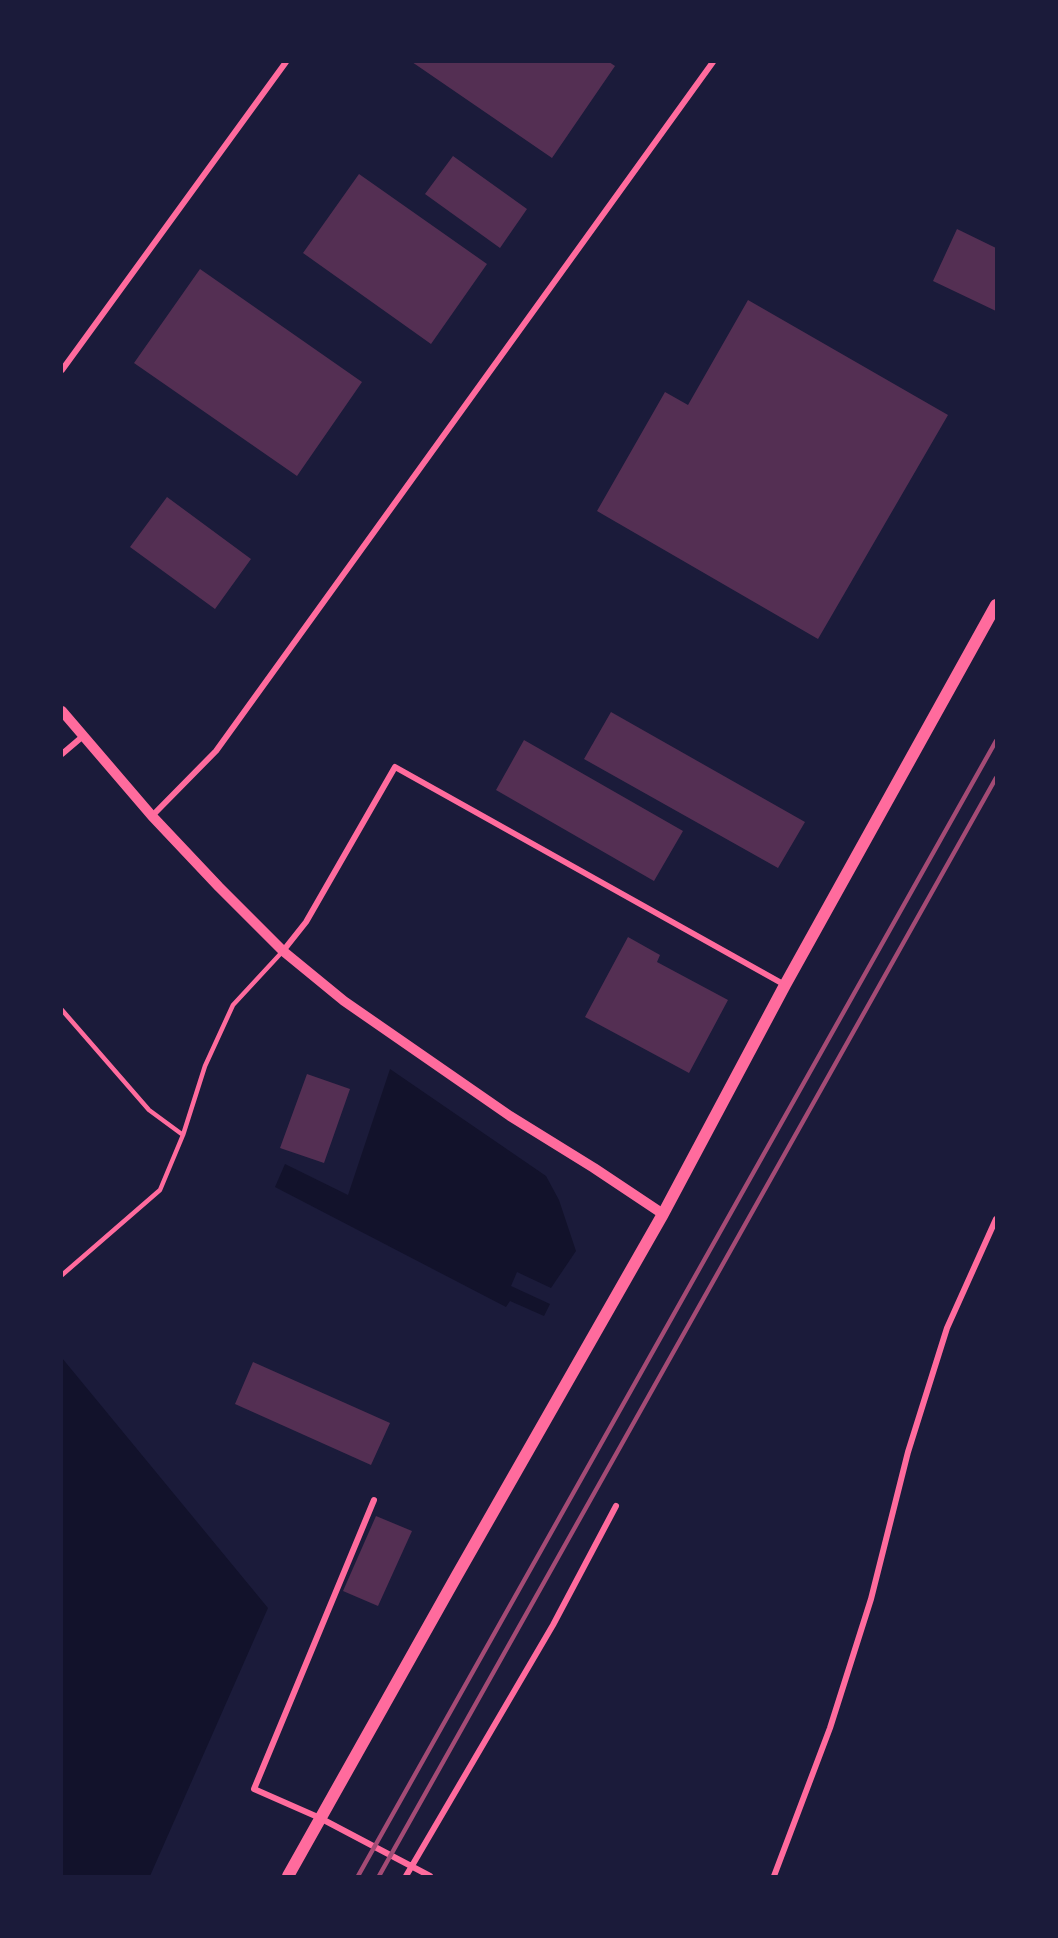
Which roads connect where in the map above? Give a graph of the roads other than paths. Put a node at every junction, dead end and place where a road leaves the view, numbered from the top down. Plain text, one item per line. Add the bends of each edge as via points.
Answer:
1 (286, 62) edge
2 (713, 62) edge
3 (62, 370) edge
4 (996, 605) edge
5 (62, 711) edge
6 (82, 736) junction
7 (62, 754) edge
8 (152, 816) junction
9 (283, 951) junction
10 (785, 985) junction
11 (62, 1010) edge
12 (183, 1135) junction
13 (663, 1214) junction
14 (996, 1220) edge
15 (62, 1275) edge
16 (374, 1500) dead end
17 (616, 1506) dead end
18 (321, 1818) junction
19 (411, 1868) junction
20 (288, 1876) edge
21 (406, 1876) edge
22 (430, 1876) edge
23 (774, 1876) edge

1 - 3 street
2 - 8 street via 216,751
4 - 10 main road
5 - 6 street
6 - 7 street
6 - 8 street
8 - 9 street
9 - 10 street via 306,922 395,767
9 - 12 lane via 233,1005 205,1065
9 - 13 street via 344,1001 510,1116
10 - 13 main road
11 - 12 lane via 149,1110
12 - 15 lane via 160,1190
13 - 18 main road
14 - 23 street via 947,1328 908,1452 871,1599 830,1728
16 - 18 street via 254,1789
17 - 19 street via 554,1625
18 - 19 street
18 - 20 main road
19 - 21 street
19 - 22 street

